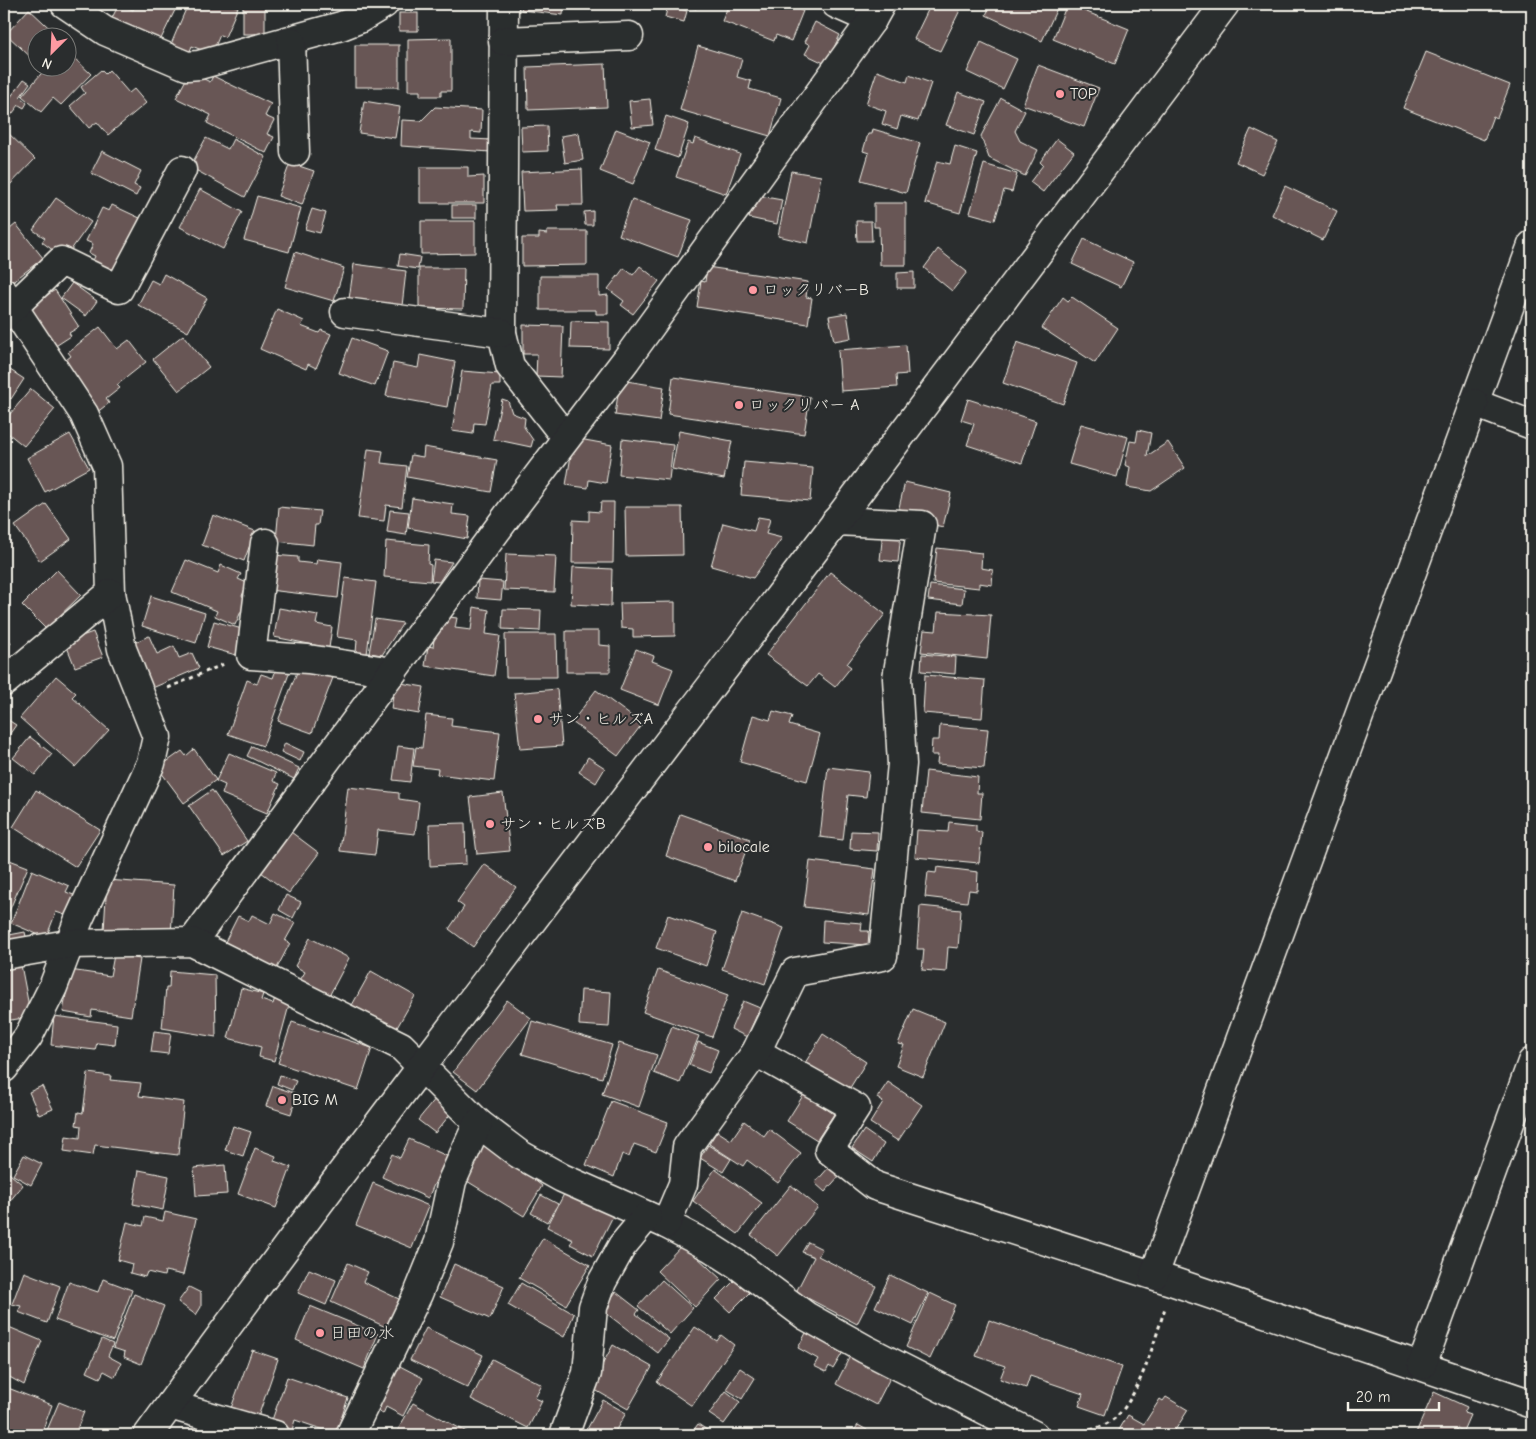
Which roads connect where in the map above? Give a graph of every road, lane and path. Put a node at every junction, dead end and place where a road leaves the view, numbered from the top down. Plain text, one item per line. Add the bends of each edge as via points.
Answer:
1 (65, 4) edge
2 (384, 4) edge
3 (504, 4) edge
4 (836, 4) edge
5 (1225, 4) edge
6 (876, 12) edge
7 (628, 36) dead end
8 (291, 41) junction
9 (503, 41) junction
10 (295, 152) dead end
11 (182, 170) dead end
12 (1532, 245) edge
13 (7, 305) edge
14 (345, 312) dead end
15 (502, 333) junction
16 (1474, 403) junction
17 (1532, 425) edge
18 (566, 438) junction
19 (836, 521) junction
20 (265, 544) dead end
21 (111, 592) junction
22 (251, 655) junction
23 (393, 672) junction
24 (4, 682) edge
25 (142, 700) junction
26 (192, 942) junction
27 (68, 944) junction
28 (4, 955) edge
29 (756, 1052) junction
30 (1532, 1062) edge
31 (420, 1067) junction
32 (4, 1068) edge
33 (478, 1123) junction
34 (656, 1220) junction
35 (1164, 1278) junction
36 (1422, 1365) junction
37 (1532, 1404) edge
38 (170, 1405) junction
39 (148, 1435) edge
40 (275, 1435) edge
41 (350, 1435) edge
42 (564, 1435) edge
43 (1034, 1435) edge
44 (1075, 1435) edge

1 - 8 street via 105,31 187,66
2 - 8 street via 359,19
3 - 9 street
4 - 6 street
5 - 19 street
6 - 18 street via 626,360
7 - 9 street
8 - 10 street
9 - 15 street
11 - 13 street via 119,289 61,260
12 - 16 street
13 - 21 street via 84,414 108,466
14 - 15 street
15 - 18 street via 510,366
16 - 17 street
16 - 35 street
18 - 23 street
19 - 29 street via 922,525 897,678 902,764 884,956 795,972
19 - 31 street
20 - 22 street
21 - 24 street
21 - 25 street via 122,649
22 - 23 street via 308,659
22 - 25 path via 205,671
23 - 26 street
25 - 27 street via 157,737 151,763
26 - 27 street
26 - 31 street via 401,1046
27 - 28 street
27 - 32 street via 53,987 28,1038
29 - 34 street via 687,1147 683,1184
29 - 35 street via 856,1108 829,1150 875,1186
30 - 36 street
31 - 33 street
31 - 38 street
33 - 34 street via 519,1154 562,1178
33 - 41 street via 452,1181 439,1242
34 - 42 street via 622,1246 599,1291 593,1307 587,1373
34 - 43 street via 738,1265 806,1316
35 - 36 street
35 - 44 path via 1148,1359 1130,1399 1111,1421
36 - 37 street
38 - 39 street
38 - 40 street

